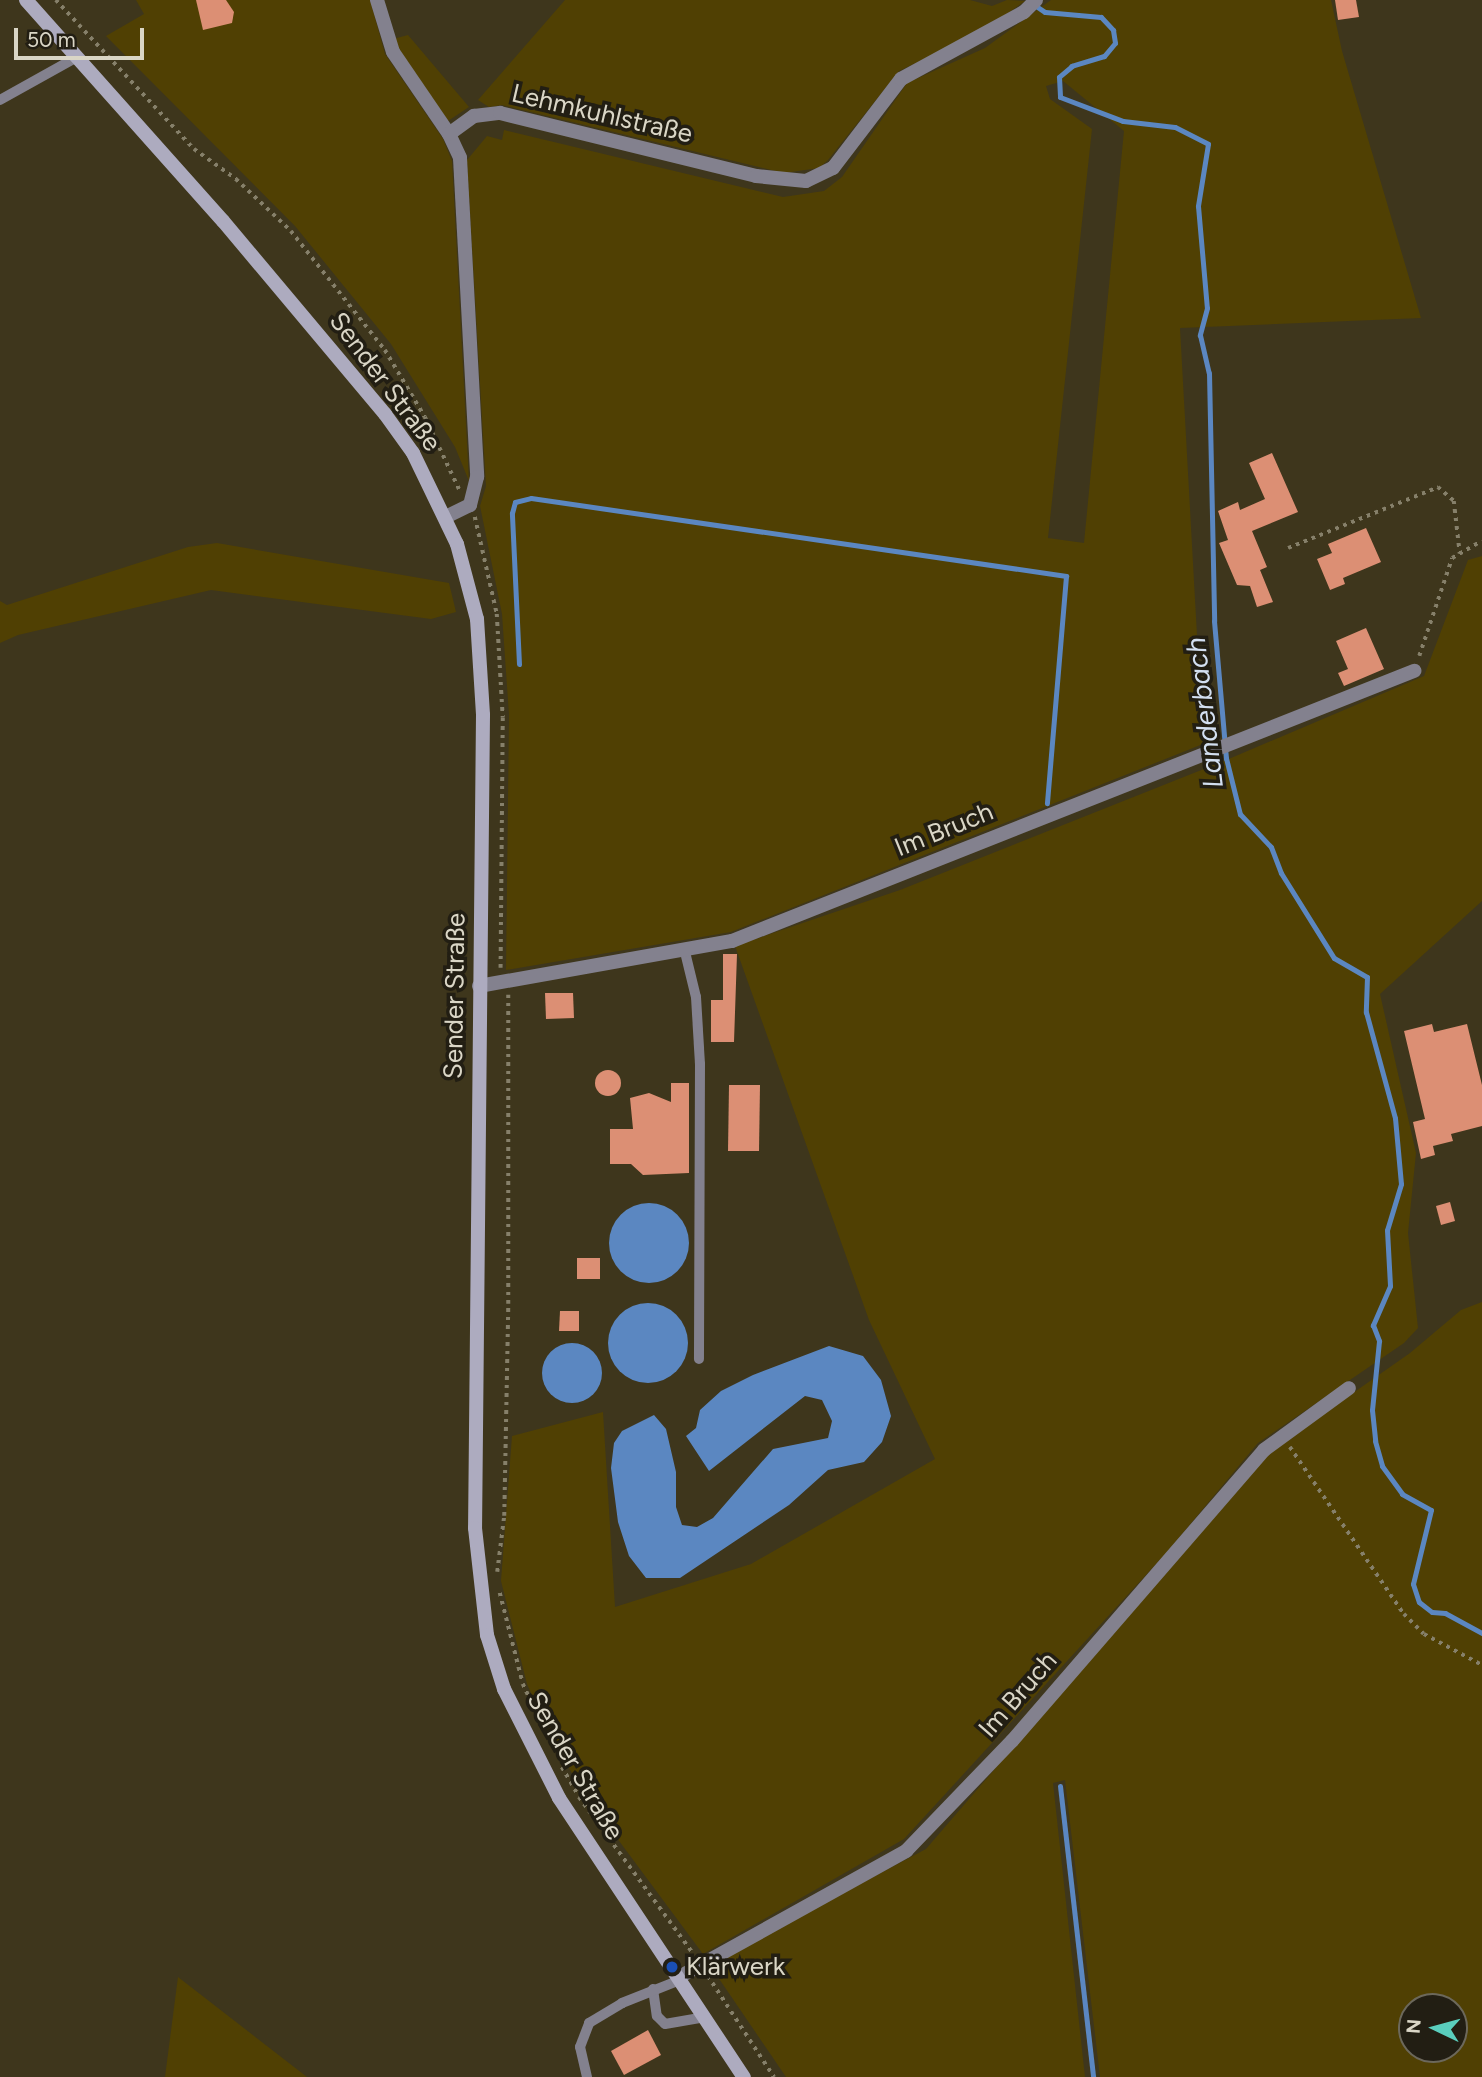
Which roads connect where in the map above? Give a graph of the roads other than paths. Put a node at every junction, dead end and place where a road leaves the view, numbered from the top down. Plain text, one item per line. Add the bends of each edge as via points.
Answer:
1 (26, 0) edge
2 (377, 0) edge
3 (1036, 0) edge
4 (77, 57) junction
5 (0, 100) edge
6 (449, 134) junction
7 (447, 516) junction
8 (1414, 671) road end
9 (685, 952) junction
10 (479, 986) junction
11 (699, 1359) dead end
12 (1349, 1388) dead end
13 (680, 1978) junction
14 (653, 1989) junction
15 (705, 2017) junction
16 (587, 2077) edge
17 (744, 2077) edge

1 - 4 main road, Sender Straße
2 - 6 street via 393,52
3 - 6 street, Lehmkuhlstraße via 1024,12 901,79 833,168 806,181 756,176 500,113 474,116
4 - 5 lane
4 - 7 main road, Sender Straße via 223,220 385,414 413,453
6 - 7 street via 460,158 477,477 470,505
7 - 10 main road, Sender Straße via 466,570 479,647 483,715
8 - 9 street, Im Bruch via 732,941
9 - 10 street, Im Bruch
9 - 11 lane via 701,1063
10 - 13 main road, Sender Straße via 475,1528 487,1635 504,1689 536,1756
12 - 13 street, Im Bruch via 1239,1477 1012,1741 906,1851
13 - 14 lane
13 - 15 main road, Sender Straße
14 - 15 lane via 657,2016 665,2024
14 - 16 lane via 589,2023 580,2047
15 - 17 main road, Sender Straße

